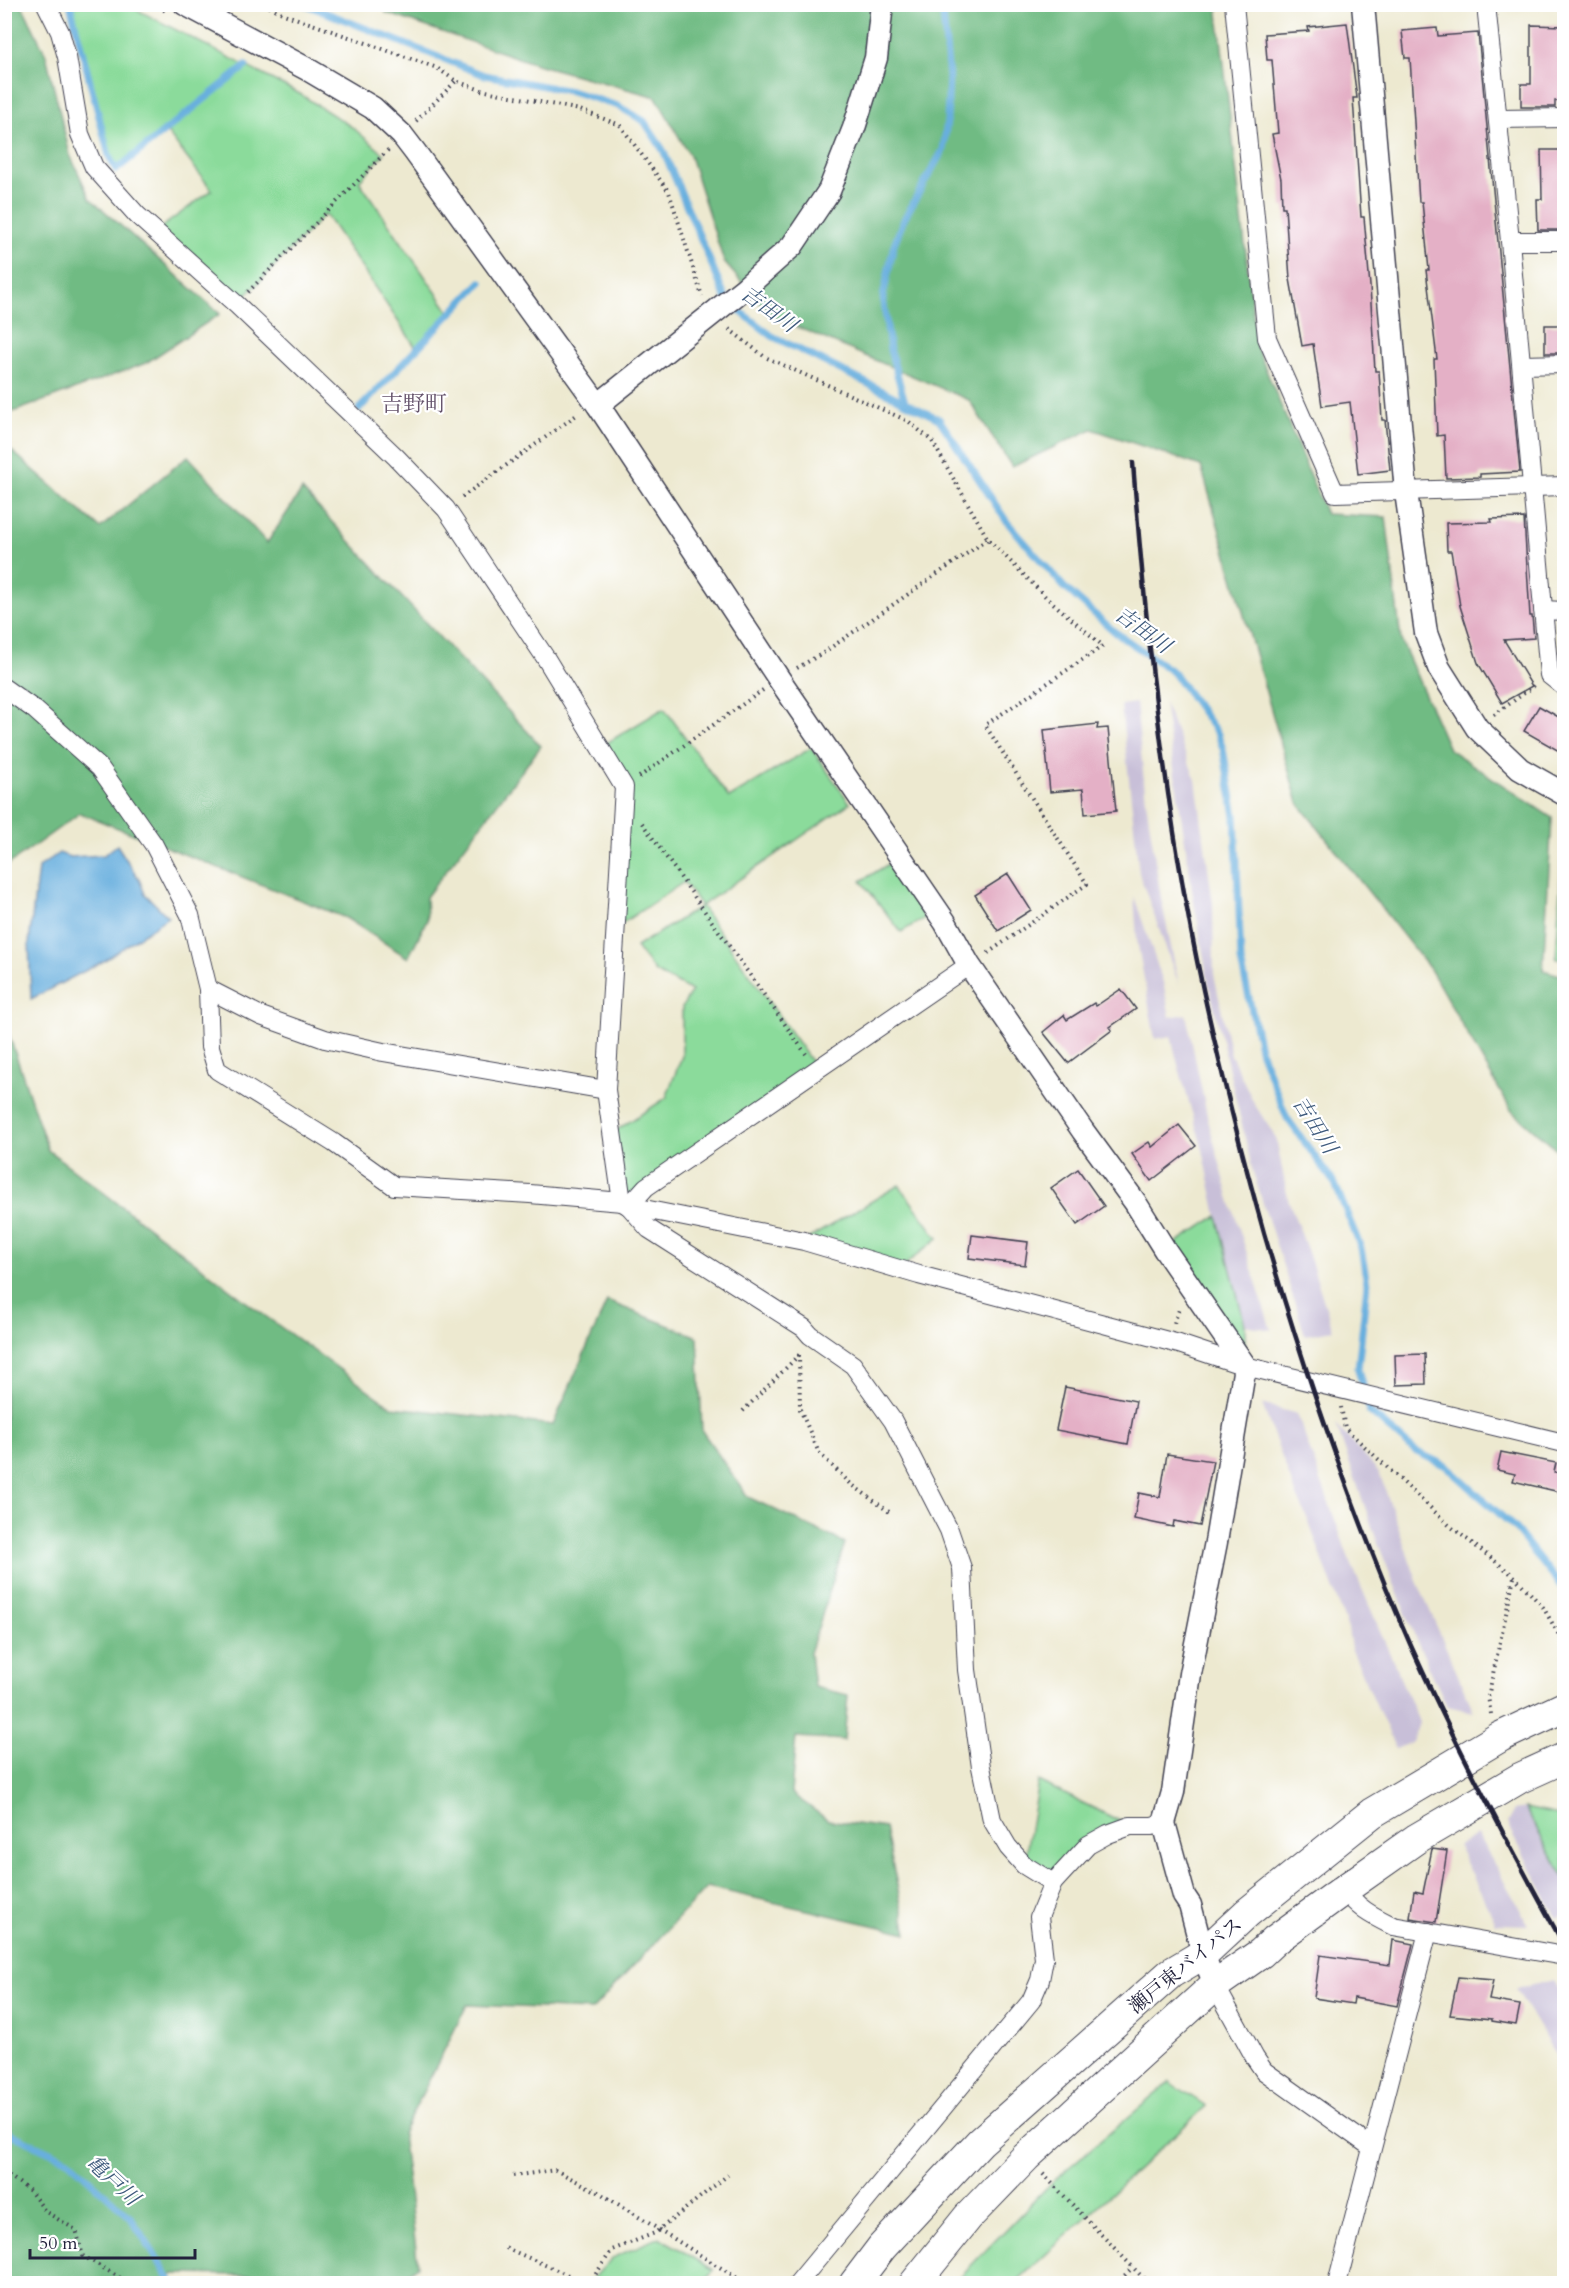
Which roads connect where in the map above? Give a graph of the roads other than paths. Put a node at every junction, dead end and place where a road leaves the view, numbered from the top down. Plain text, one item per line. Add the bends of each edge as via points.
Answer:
1 (46, 4) edge
2 (185, 4) edge
3 (882, 4) edge
4 (1234, 4) edge
5 (1363, 4) edge
6 (1486, 4) edge
7 (1564, 118) edge
8 (1498, 119) junction
9 (1510, 241) junction
10 (1564, 241) edge
11 (1564, 364) edge
12 (1522, 365) junction
13 (598, 405) junction
14 (1533, 486) junction
15 (1564, 486) edge
16 (1406, 492) junction
17 (1543, 610) junction
18 (1564, 610) edge
19 (1564, 687) edge
20 (4, 688) edge
21 (1564, 794) edge
22 (969, 965) junction
23 (208, 989) junction
24 (606, 1090) junction
25 (626, 1204) junction
26 (1245, 1366) junction
27 (1564, 1443) edge
28 (1564, 1707) edge
29 (1564, 1758) edge
30 (1164, 1822) junction
31 (1053, 1883) junction
32 (1345, 1889) junction
33 (1428, 1932) junction
34 (1203, 1954) junction
35 (1564, 1956) edge
36 (1215, 1984) junction
37 (1371, 2147) junction
38 (797, 2283) edge
39 (854, 2283) edge
40 (914, 2283) edge
41 (1337, 2283) edge

1 - 24 street via 60,32 80,134 94,167 137,215 237,304 446,509 545,657 624,787
2 - 13 street via 373,108 402,135
3 - 13 street via 876,58 854,128 830,191 792,246
4 - 16 street via 1267,338 1335,493
5 - 16 street
6 - 8 street
7 - 8 street
8 - 9 street
9 - 10 street
9 - 12 street
11 - 12 street
12 - 14 street
13 - 22 street via 945,922
14 - 15 street
14 - 16 street
14 - 17 street
16 - 21 street via 1426,633 1439,668 1477,728 1520,769
17 - 18 street
17 - 19 street via 1549,675
20 - 23 street via 100,768 154,845 189,915
22 - 25 street
22 - 26 street
23 - 24 street via 261,1016 325,1039
23 - 25 street via 210,1047 217,1070 334,1143 394,1186
24 - 25 street
25 - 26 street via 804,1241 1179,1344
25 - 31 street via 649,1229 804,1328 853,1365 893,1421 949,1530 962,1568 967,1670 992,1820 1024,1865
26 - 27 street
26 - 30 street via 1173,1792
28 - 34 highway, 瀬戸東バイパス via 1500,1737 1372,1813 1247,1913
29 - 32 highway, 瀬戸東バイパス via 1520,1778 1416,1839
30 - 31 street via 1130,1826 1098,1839
30 - 34 street
31 - 38 street via 1039,1917 1044,1959 1031,2001
32 - 33 street via 1369,1914 1393,1926
32 - 36 highway, 瀬戸東バイパス
33 - 35 street
33 - 37 street
34 - 36 street
34 - 39 highway, 瀬戸東バイパス via 1172,1973 980,2142 882,2247
36 - 37 street via 1264,2071
36 - 40 highway, 瀬戸東バイパス via 1026,2157 968,2217
37 - 41 street

